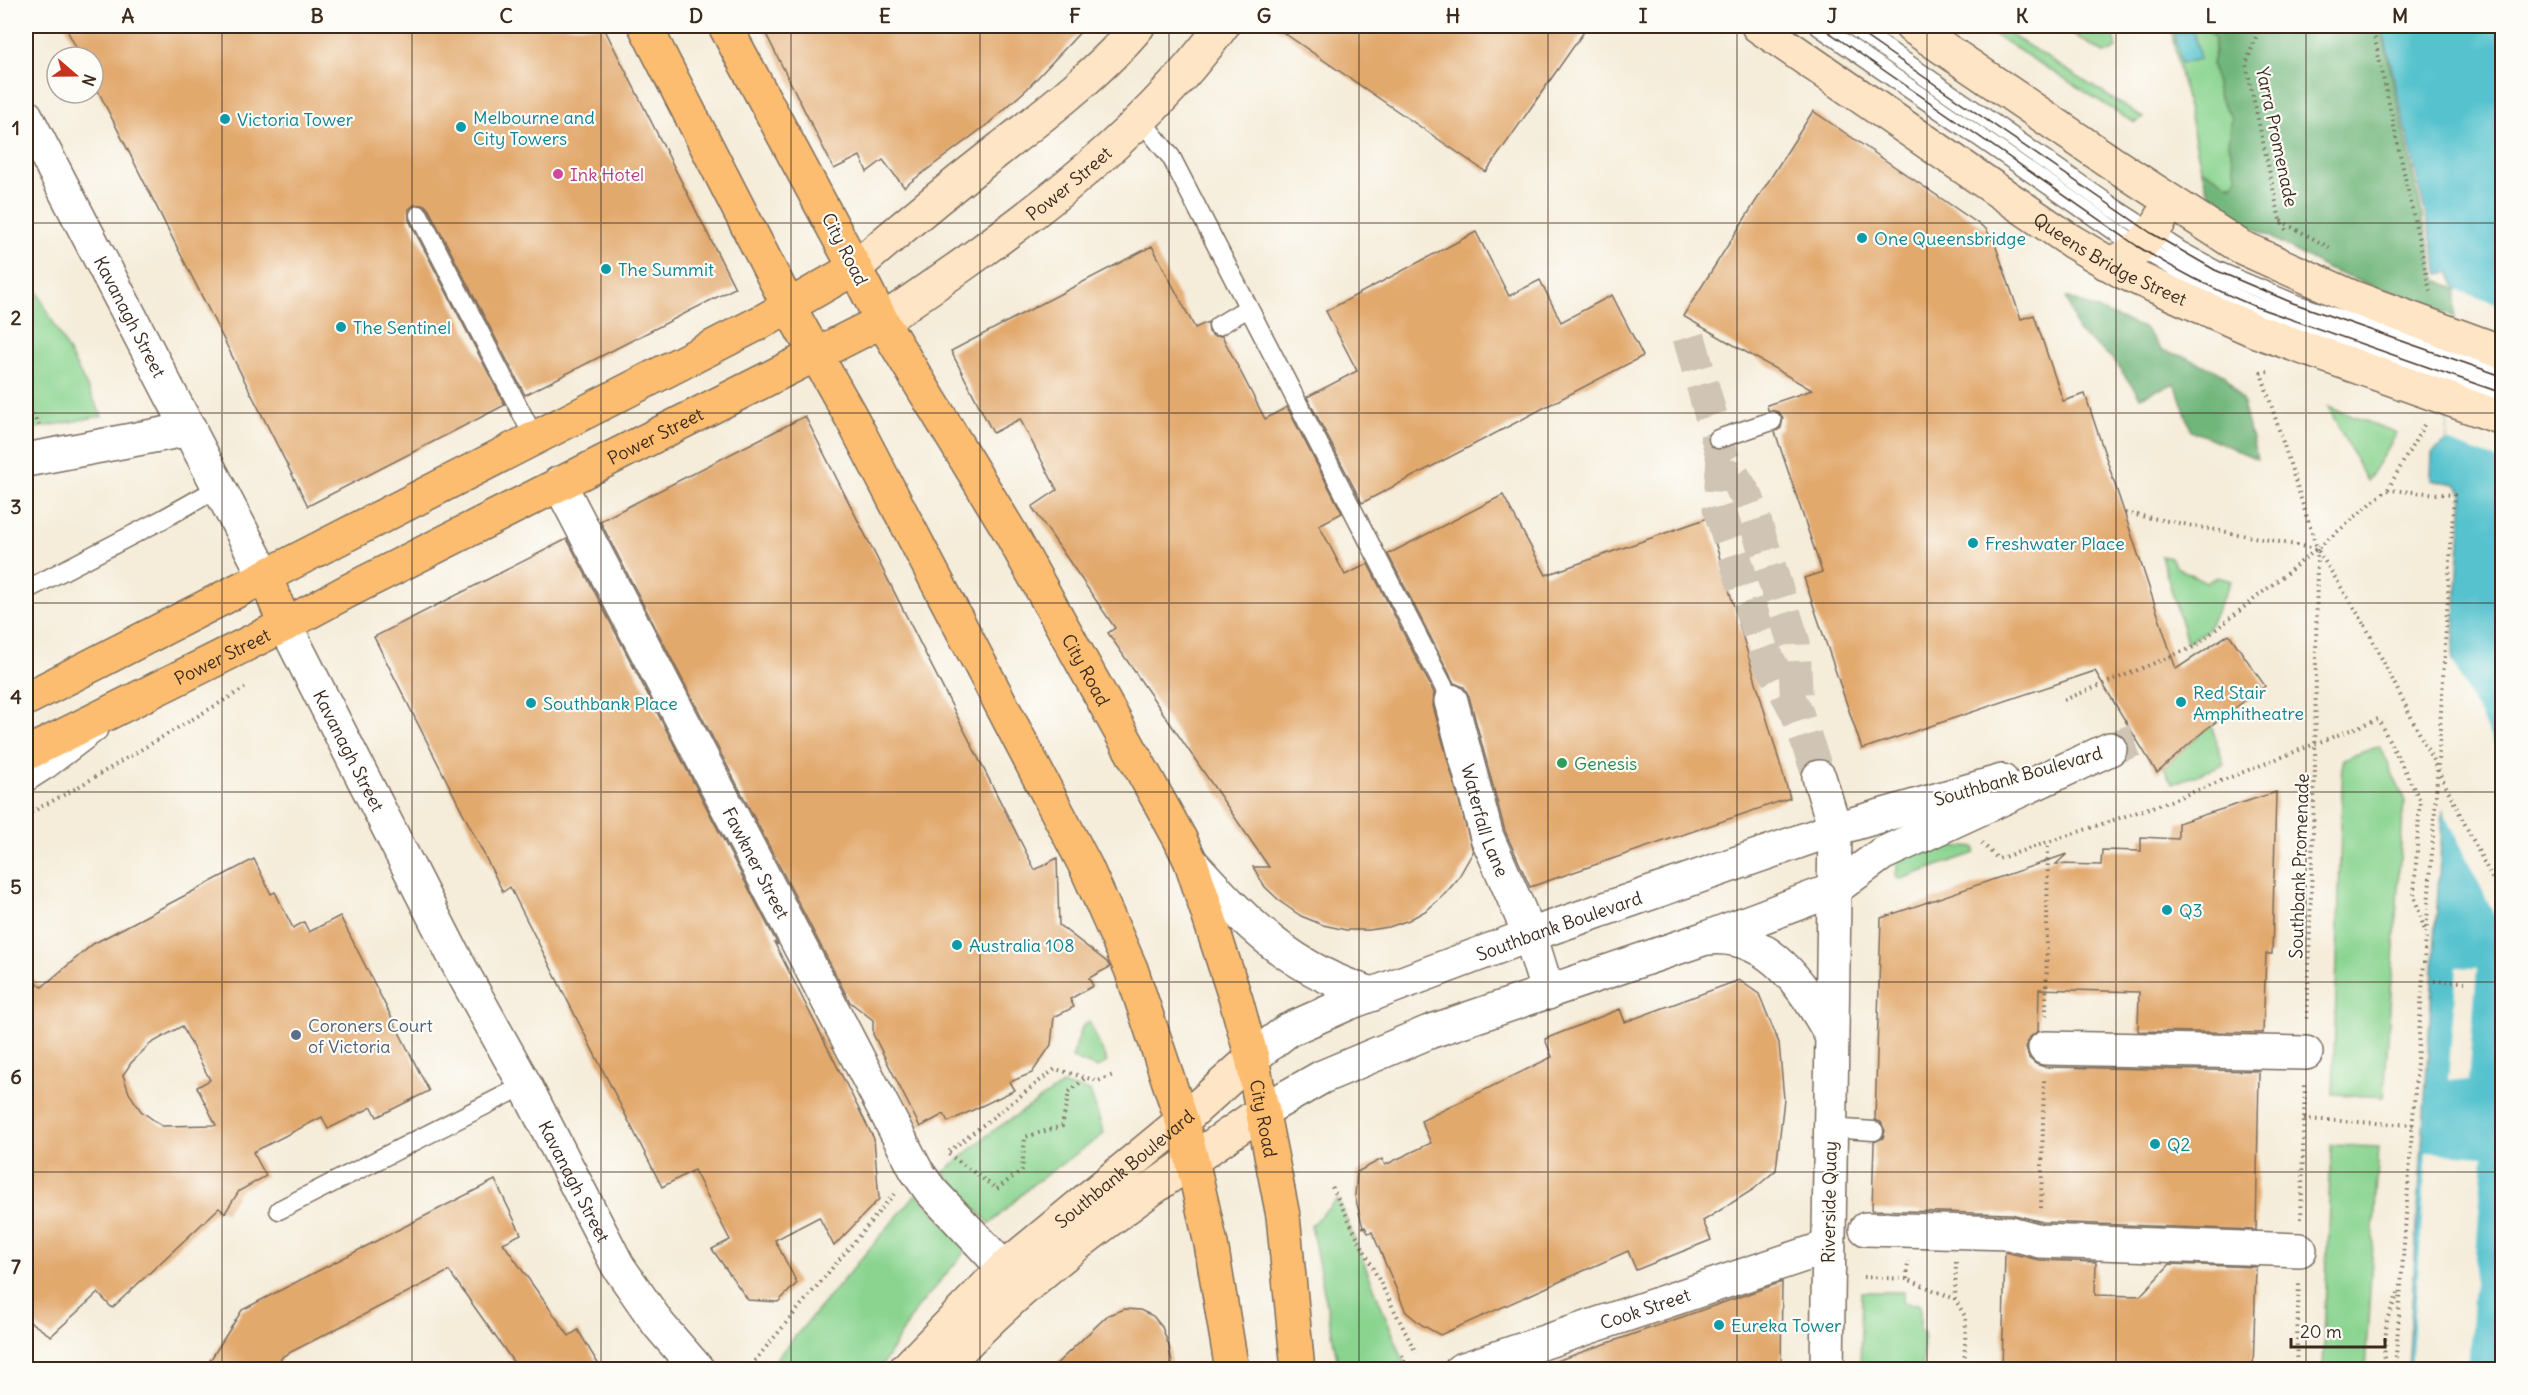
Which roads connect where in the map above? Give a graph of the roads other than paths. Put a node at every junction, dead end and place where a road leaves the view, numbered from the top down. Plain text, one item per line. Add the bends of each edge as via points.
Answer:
1 (645, 26) edge
2 (725, 26) edge
3 (1138, 26) edge
4 (1222, 26) edge
5 (1758, 26) edge
6 (1819, 26) edge
7 (1853, 26) edge
8 (1911, 26) edge
9 (26, 116) edge
10 (1140, 119) junction
11 (2170, 201) junction
12 (419, 215) dead end
13 (2144, 239) junction
14 (2106, 263) junction
15 (855, 268) junction
16 (789, 307) junction
17 (1248, 308) junction
18 (882, 321) junction
19 (1218, 326) dead end
20 (2502, 352) edge
21 (816, 356) junction
22 (2451, 367) junction
23 (2502, 375) edge
24 (2502, 394) edge
25 (2502, 418) edge
26 (1772, 421) dead end
27 (190, 429) junction
28 (535, 439) junction
29 (1718, 439) dead end
30 (26, 460) edge
31 (559, 483) junction
32 (220, 487) junction
33 (265, 576) junction
34 (26, 590) edge
35 (285, 626) junction
36 (26, 699) edge
37 (136, 700) junction
38 (1451, 701) joint
39 (26, 754) edge
40 (1819, 777) tunnel mouth
41 (26, 783) edge
42 (1835, 829) junction
43 (1191, 862) junction
44 (1833, 890) junction
45 (1530, 936) junction
46 (1706, 938) junction
47 (1548, 993) junction
48 (1373, 994) junction
49 (1831, 1035) junction
50 (2045, 1048) dead end
51 (2306, 1053) road end
52 (1252, 1058) junction
53 (525, 1085) junction
54 (1264, 1110) junction
55 (1182, 1121) junction
56 (1829, 1128) junction
57 (1875, 1131) dead end
58 (1192, 1160) junction
59 (279, 1210) dead end
60 (1866, 1229) dead end
61 (1828, 1247) junction
62 (2300, 1250) road end
63 (1004, 1268) junction
64 (698, 1370) edge
65 (905, 1370) edge
66 (941, 1370) edge
67 (1232, 1370) edge
68 (1298, 1370) edge
69 (1461, 1370) edge
70 (1827, 1370) edge

1 - 16 main road
2 - 15 main road, City Road
3 - 15 street via 1038,119
4 - 10 street, Power Street
5 - 14 street, Queens Bridge Street
6 - 13 lane, Queens Bridge Street
7 - 13 lane, Queens Bridge Street
8 - 11 street, Queens Bridge Street
9 - 27 street, Kavanagh Street
10 - 17 lane via 1171,158
10 - 18 street, Power Street via 1065,187 941,282
11 - 13 street via 2161,220
11 - 22 street, Queens Bridge Street via 2265,260 2352,297
12 - 28 lane
13 - 14 street via 2121,260
13 - 22 lane, Queens Bridge Street via 2225,294
14 - 22 street, Queens Bridge Street via 2256,331
15 - 16 main road
15 - 18 main road, City Road
16 - 21 main road
16 - 28 main road
17 - 19 lane
17 - 38 lane
18 - 21 main road, Power Street
18 - 43 main road, City Road via 1010,532
20 - 22 street, Queens Bridge Street
21 - 31 main road, Power Street
21 - 55 main road via 857,427 1086,867 1131,969
22 - 23 lane, Queens Bridge Street
22 - 24 lane, Queens Bridge Street
22 - 25 street, Queens Bridge Street
26 - 29 lane
27 - 30 street
27 - 32 street, Kavanagh Street
28 - 31 main road, Fawkner Street
28 - 33 main road
31 - 35 main road, Power Street
31 - 63 street, Fawkner Street via 916,1170
32 - 33 street, Kavanagh Street
32 - 34 lane
33 - 35 main road, Kavanagh Street
33 - 36 main road
35 - 37 main road, Power Street
35 - 53 street, Kavanagh Street via 458,964
37 - 39 main road, Power Street
37 - 41 lane
38 - 45 street, Waterfall Lane via 1487,837
40 - 42 street
42 - 44 street, Riverside Quay
42 - 44 street, Southbank Boulevard via 2110,749 1882,854
42 - 45 street, Southbank Boulevard
43 - 48 street via 1249,925 1287,954 1327,978
43 - 52 main road, City Road
44 - 46 street, Southbank Boulevard
44 - 49 street, Riverside Quay
45 - 47 street, Waterfall Lane
45 - 48 street, Southbank Boulevard
46 - 47 street, Southbank Boulevard
46 - 49 street via 1740,940 1782,965 1803,987
47 - 54 street, Southbank Boulevard via 1429,1032 1322,1077
48 - 52 street, Southbank Boulevard via 1288,1030
49 - 56 street, Riverside Quay
50 - 51 street
52 - 54 main road, City Road
52 - 55 street, Southbank Boulevard
53 - 59 lane
53 - 64 street, Kavanagh Street via 618,1266 659,1325
54 - 58 street, Southbank Boulevard
54 - 68 main road, City Road via 1283,1216
55 - 58 main road
55 - 63 street, Southbank Boulevard
56 - 57 lane
56 - 61 street, Riverside Quay
58 - 66 street, Southbank Boulevard via 1048,1267
58 - 67 main road
60 - 62 street via 2010,1233 2040,1241
61 - 69 street, Cook Street
61 - 70 street, Riverside Quay
63 - 65 street, Southbank Boulevard

